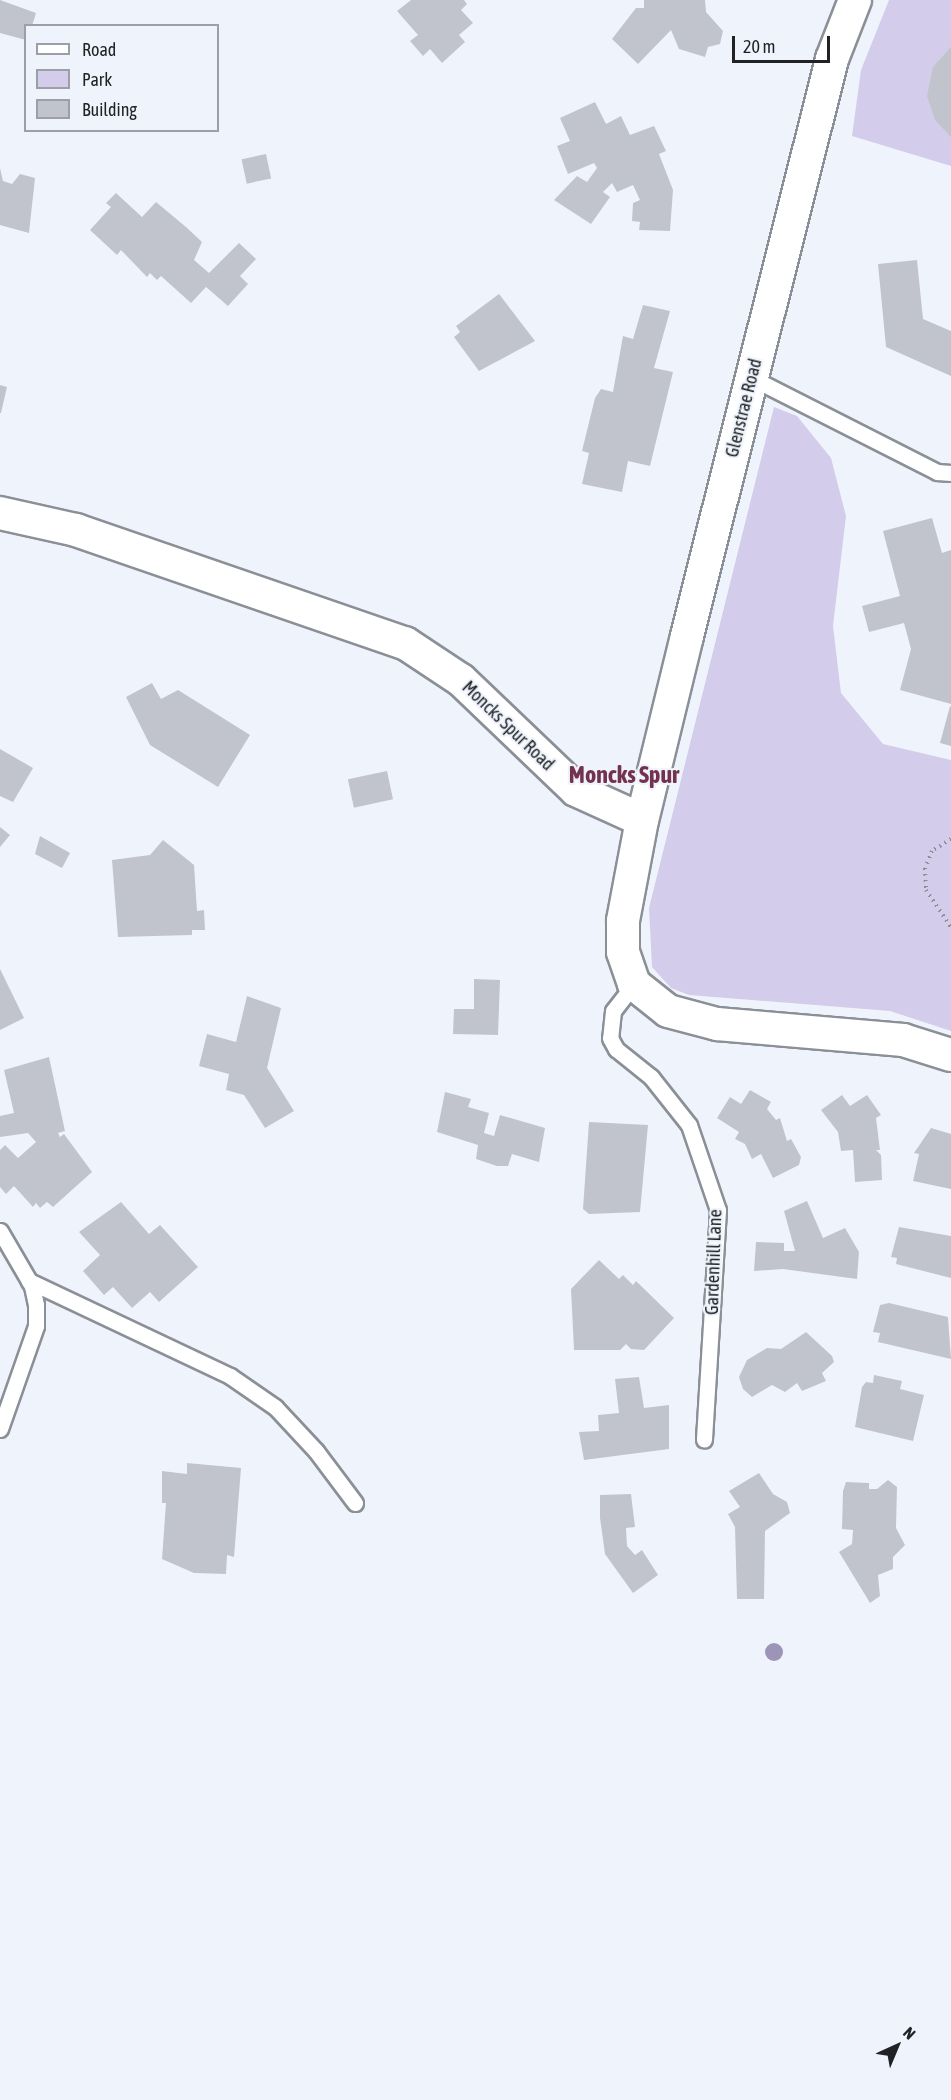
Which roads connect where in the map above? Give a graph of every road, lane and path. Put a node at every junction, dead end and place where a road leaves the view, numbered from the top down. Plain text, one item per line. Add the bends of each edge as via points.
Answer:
1 (855, 0) edge
2 (752, 378) junction
3 (951, 473) edge
4 (0, 513) edge
5 (642, 820) junction
6 (951, 838) edge
7 (951, 927) edge
8 (634, 984) junction
9 (951, 1055) edge
10 (0, 1231) edge
11 (29, 1281) junction
12 (0, 1430) edge
13 (704, 1440) dead end
14 (355, 1503) dead end

1 - 2 street, Glenstrae Road via 832,59
2 - 3 lane via 937,472
2 - 5 street, Glenstrae Road
4 - 5 street, Moncks Spur Road via 87,533 405,643 461,680 576,790
5 - 8 street via 622,921 623,952
6 - 7 path via 932,852 925,868 926,890
8 - 9 street via 653,1004 691,1018 903,1040
8 - 13 lane, Gardenhill Lane via 613,1011 610,1038 616,1049 651,1077 689,1125 718,1210
10 - 11 lane
11 - 12 lane via 36,1305 36,1326
11 - 14 lane via 230,1376 275,1407 316,1451

